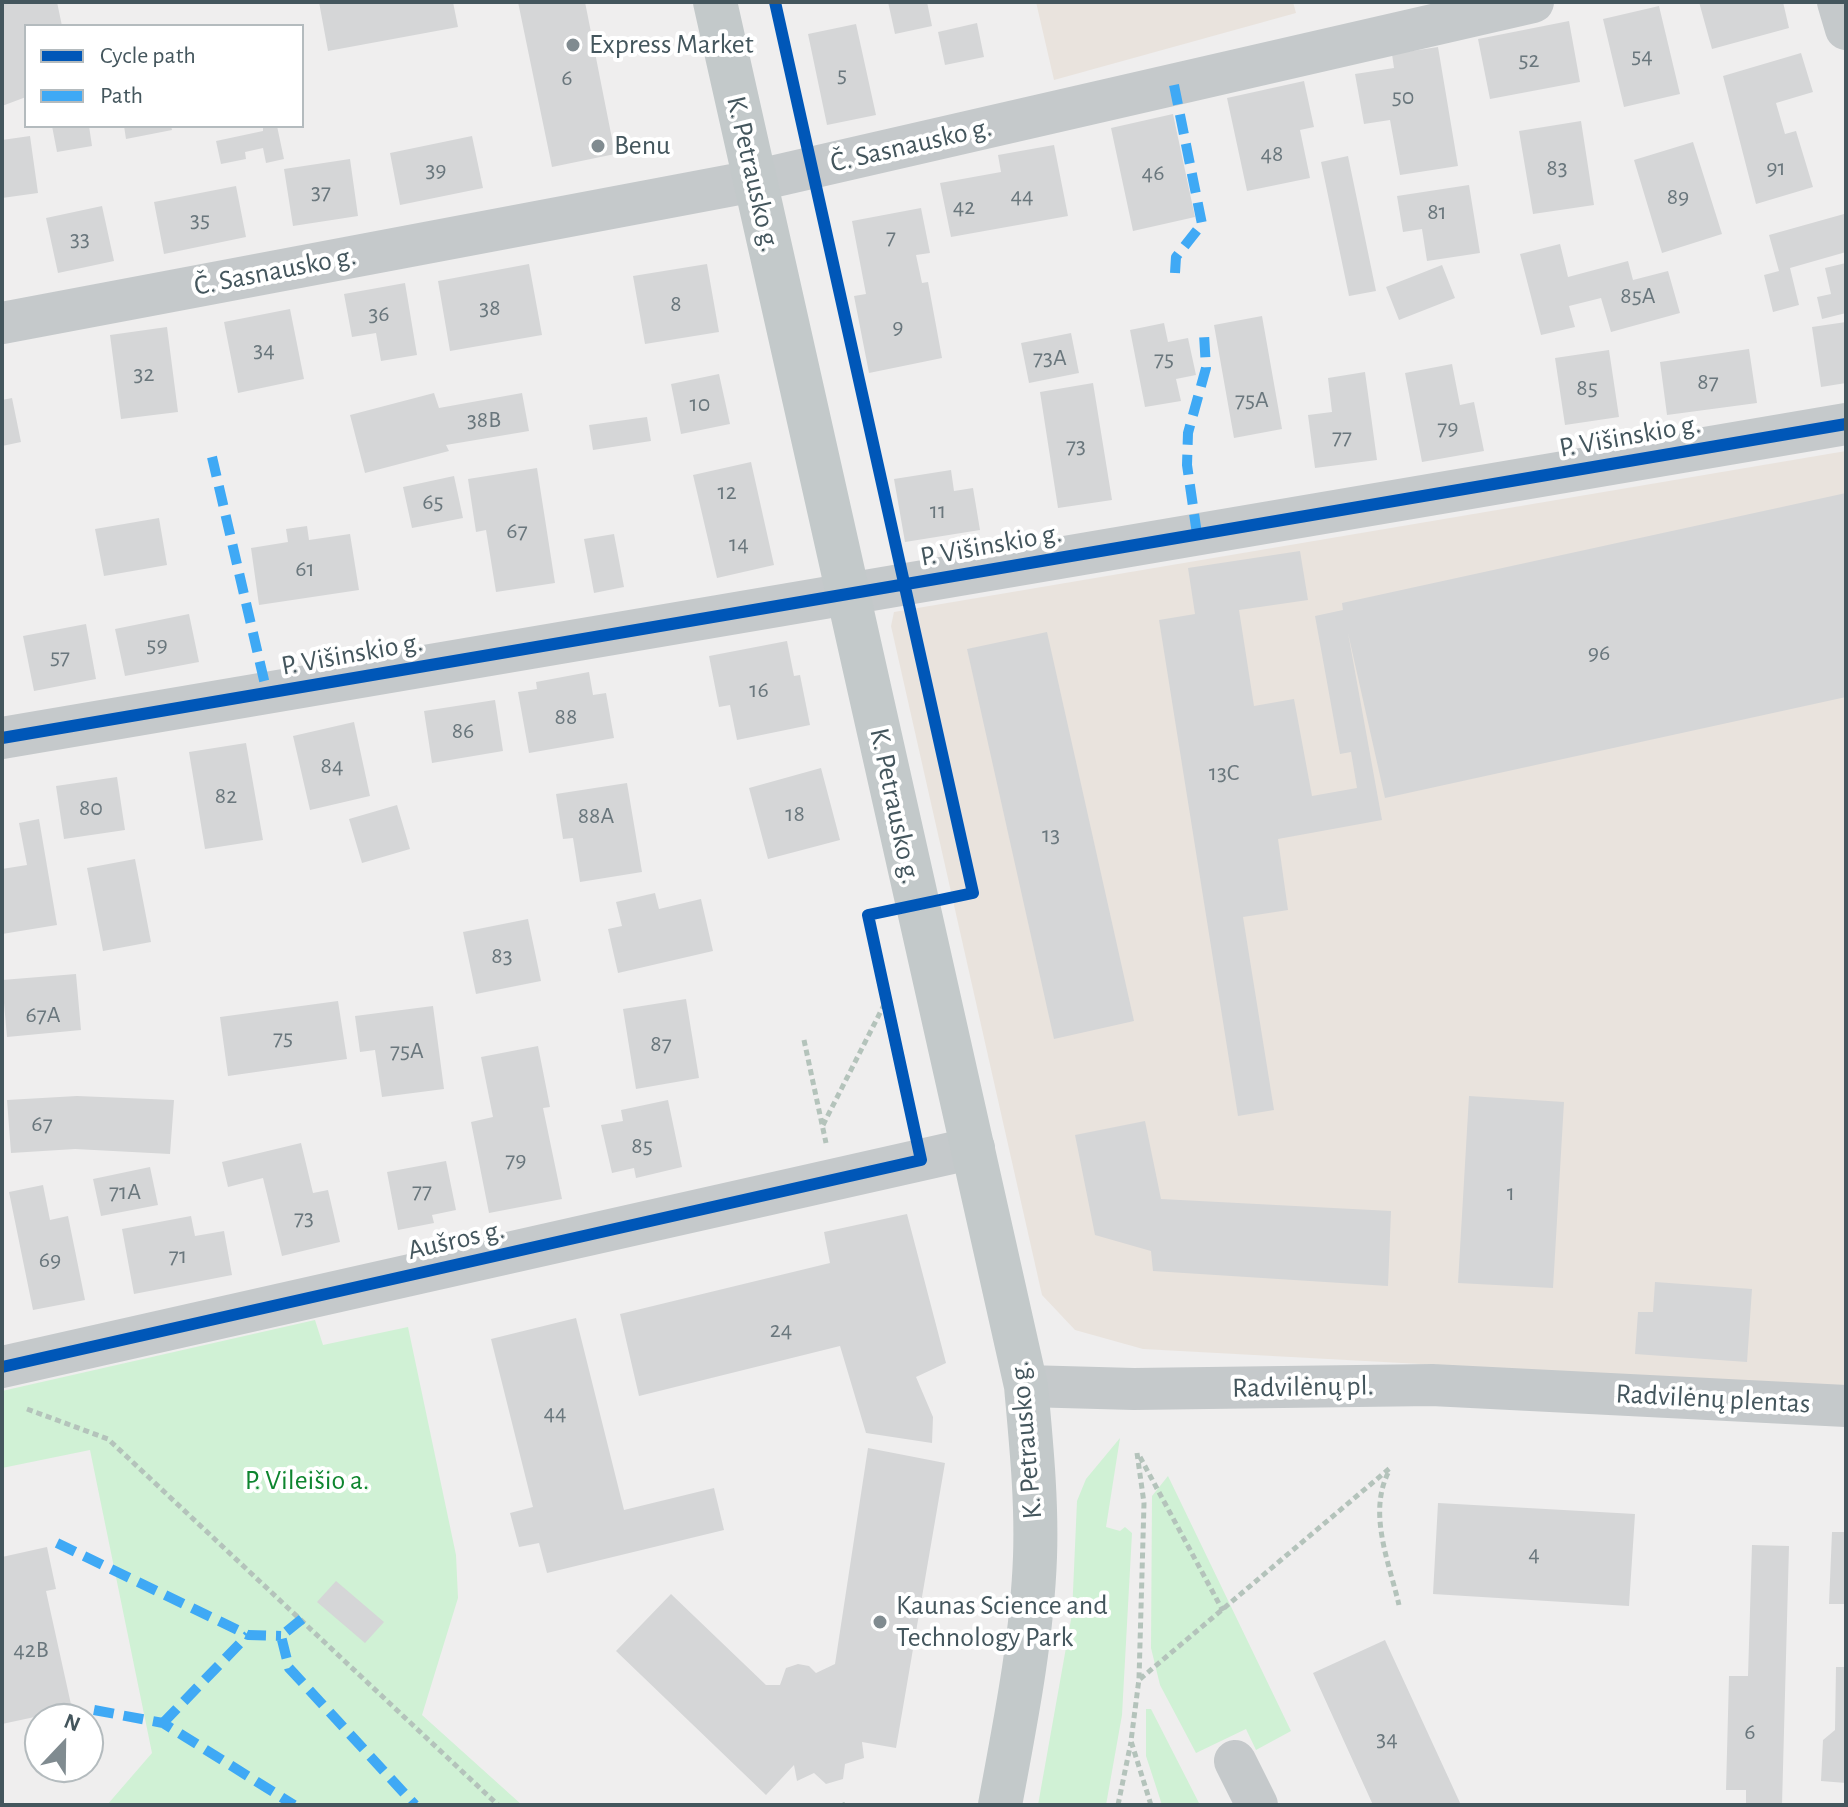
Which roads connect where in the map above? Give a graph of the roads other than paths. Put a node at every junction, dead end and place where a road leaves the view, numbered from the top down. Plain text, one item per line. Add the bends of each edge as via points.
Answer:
1 (715, 2) edge
2 (1533, 2) edge
3 (1838, 2) edge
4 (1846, 29) edge
5 (754, 181) junction
6 (2, 323) edge
7 (1846, 424) edge
8 (849, 594) junction
9 (2, 738) edge
10 (974, 1148) junction
11 (2, 1367) edge
12 (1026, 1386) junction
13 (1580, 1392) joint
14 (1846, 1406) edge
15 (1235, 1761) dead end
16 (1000, 1805) edge
17 (1257, 1805) edge

1 - 5 main road, K. Petrausko g.
2 - 5 street, Č. Sasnausko g.
3 - 4 street
5 - 6 street, Č. Sasnausko g.
5 - 8 main road, K. Petrausko g.
7 - 8 street, P. Višinskio g.
8 - 9 street, P. Višinskio g.
8 - 10 main road, K. Petrausko g.
10 - 11 street, Aušros g.
10 - 12 main road, K. Petrausko g.
12 - 13 street, Radvilėnų pl. via 1432,1385
12 - 16 main road, K. Petrausko g. via 1035,1558
13 - 14 street, Radvilėnų plentas
15 - 17 street

